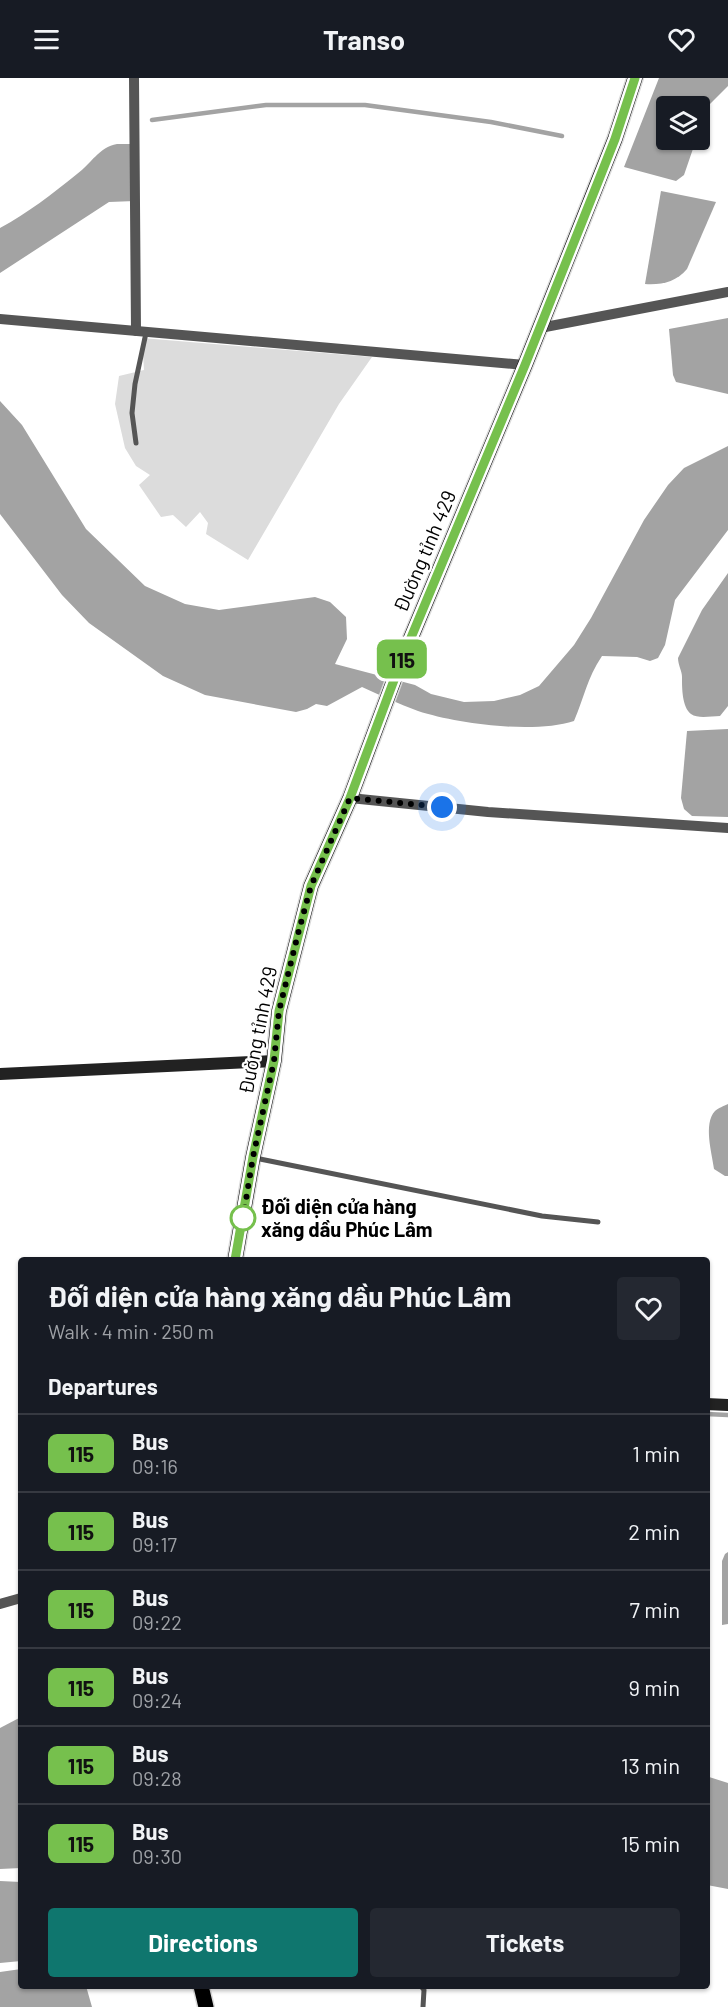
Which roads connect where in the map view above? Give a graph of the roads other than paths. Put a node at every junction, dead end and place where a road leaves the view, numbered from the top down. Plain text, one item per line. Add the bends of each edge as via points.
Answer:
1 (134, 78) edge
2 (635, 78) edge
3 (728, 292) edge
4 (0, 319) edge
5 (540, 328) junction
6 (141, 331) junction
7 (525, 365) junction
8 (136, 443) dead end
9 (350, 798) junction
10 (728, 828) edge
11 (274, 1061) junction
12 (0, 1074) edge
13 (253, 1157) junction
14 (598, 1222) dead end
15 (236, 1257) edge
16 (710, 1404) edge
17 (728, 1405) edge
18 (18, 1599) edge
19 (0, 1604) edge
20 (202, 1989) edge
21 (423, 1989) edge
22 (206, 2007) edge
23 (423, 2007) edge

1 - 6 street
2 - 5 main road, Đường tỉnh 429
3 - 5 street
4 - 6 street
5 - 7 main road, Đường tỉnh 429
6 - 7 street
6 - 8 lane via 132,413
7 - 9 main road, Đường tỉnh 429 via 400,664
9 - 10 street via 488,812
9 - 11 main road, Đường tỉnh 429 via 311,886 279,1011
11 - 12 street
11 - 13 main road, Đường tỉnh 429
13 - 14 lane via 542,1216
13 - 15 main road, Đường tỉnh 429
16 - 17 street
18 - 19 street
20 - 22 main road
21 - 23 lane

